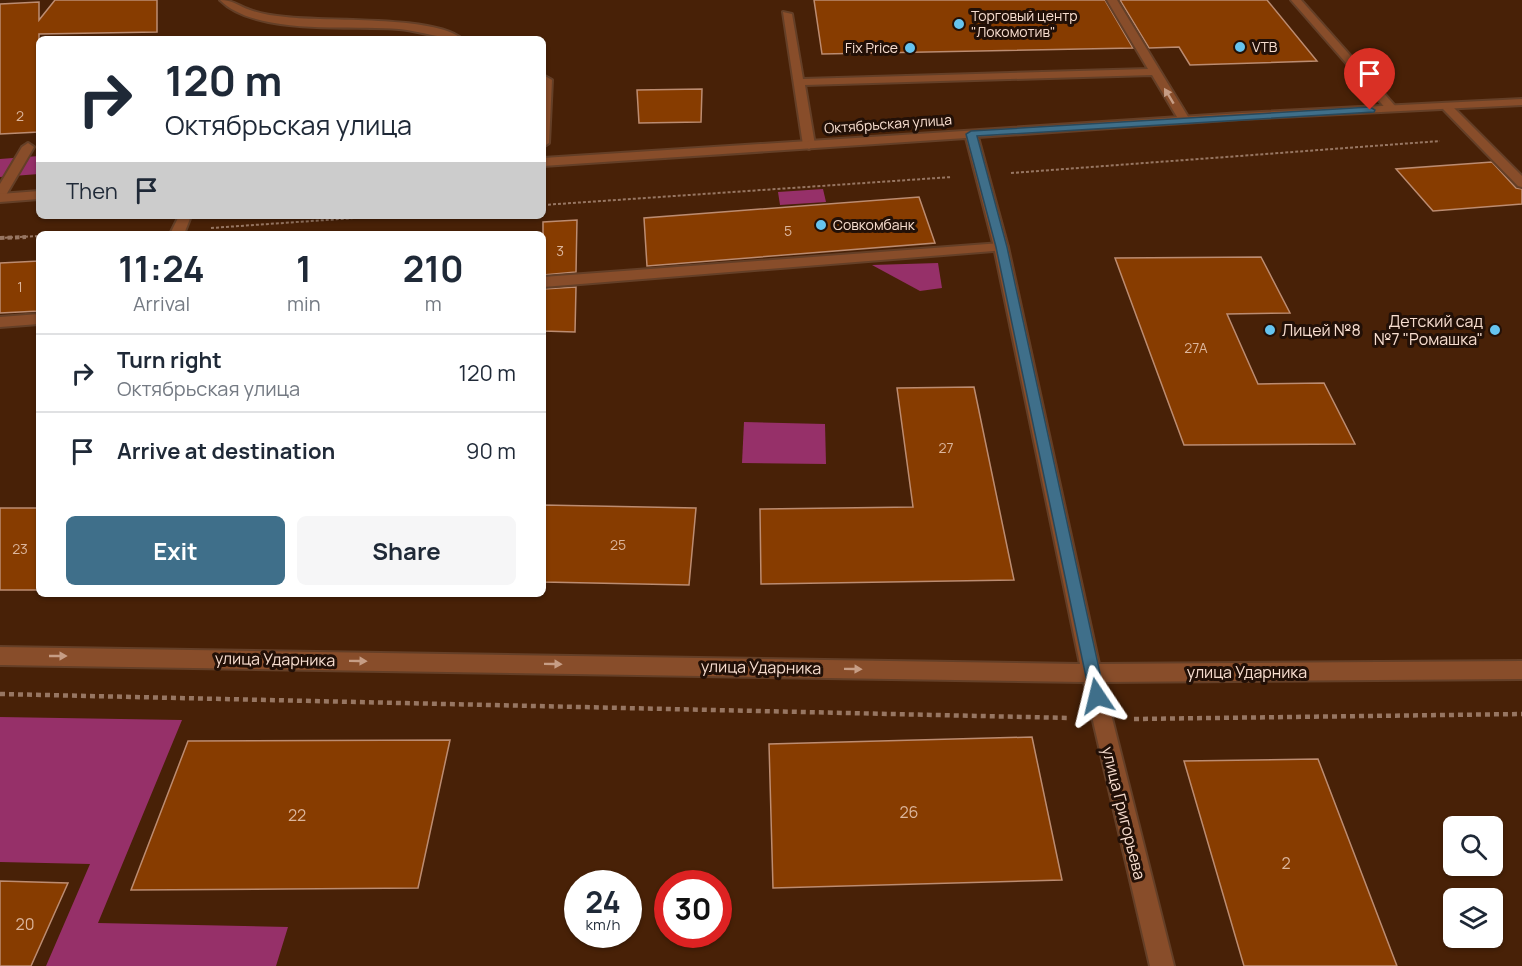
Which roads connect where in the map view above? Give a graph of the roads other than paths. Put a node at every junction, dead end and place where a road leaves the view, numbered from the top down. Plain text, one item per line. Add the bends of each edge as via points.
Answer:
1 (225, 0) edge
2 (1112, 0) edge
3 (1296, 0) edge
4 (787, 14) dead end
5 (451, 36) edge
6 (1155, 72) junction
7 (799, 82) junction
8 (1522, 102) edge
9 (1447, 107) junction
10 (1392, 109) junction
11 (1184, 120) junction
12 (971, 134) junction
13 (809, 145) junction
14 (28, 147) dead end
15 (546, 162) edge
16 (1522, 183) edge
17 (36, 195) edge
18 (0, 197) edge
19 (1001, 247) junction
20 (546, 282) edge
21 (36, 319) edge
22 (0, 322) edge
23 (0, 656) edge
24 (1522, 670) edge
25 (1093, 673) junction
26 (1162, 966) edge

1 - 5 street via 234,9 262,19 402,25 438,30
2 - 6 street
3 - 10 street
4 - 7 street
6 - 7 street
11 -> 6 street
7 - 13 street
8 - 9 street, Октябрьская улица
9 - 10 street, Октябрьская улица
9 - 16 street
10 - 11 street, Октябрьская улица
11 - 12 street, Октябрьская улица
12 - 13 street, Октябрьская улица
12 - 19 street, улица Григорьева
13 - 15 street, Октябрьская улица
14 - 18 street
17 - 18 street
19 - 20 street
19 - 25 street, улица Григорьева
21 - 22 street
23 -> 25 street, улица Ударника
24 - 25 street, улица Ударника
25 - 26 street, улица Григорьева

